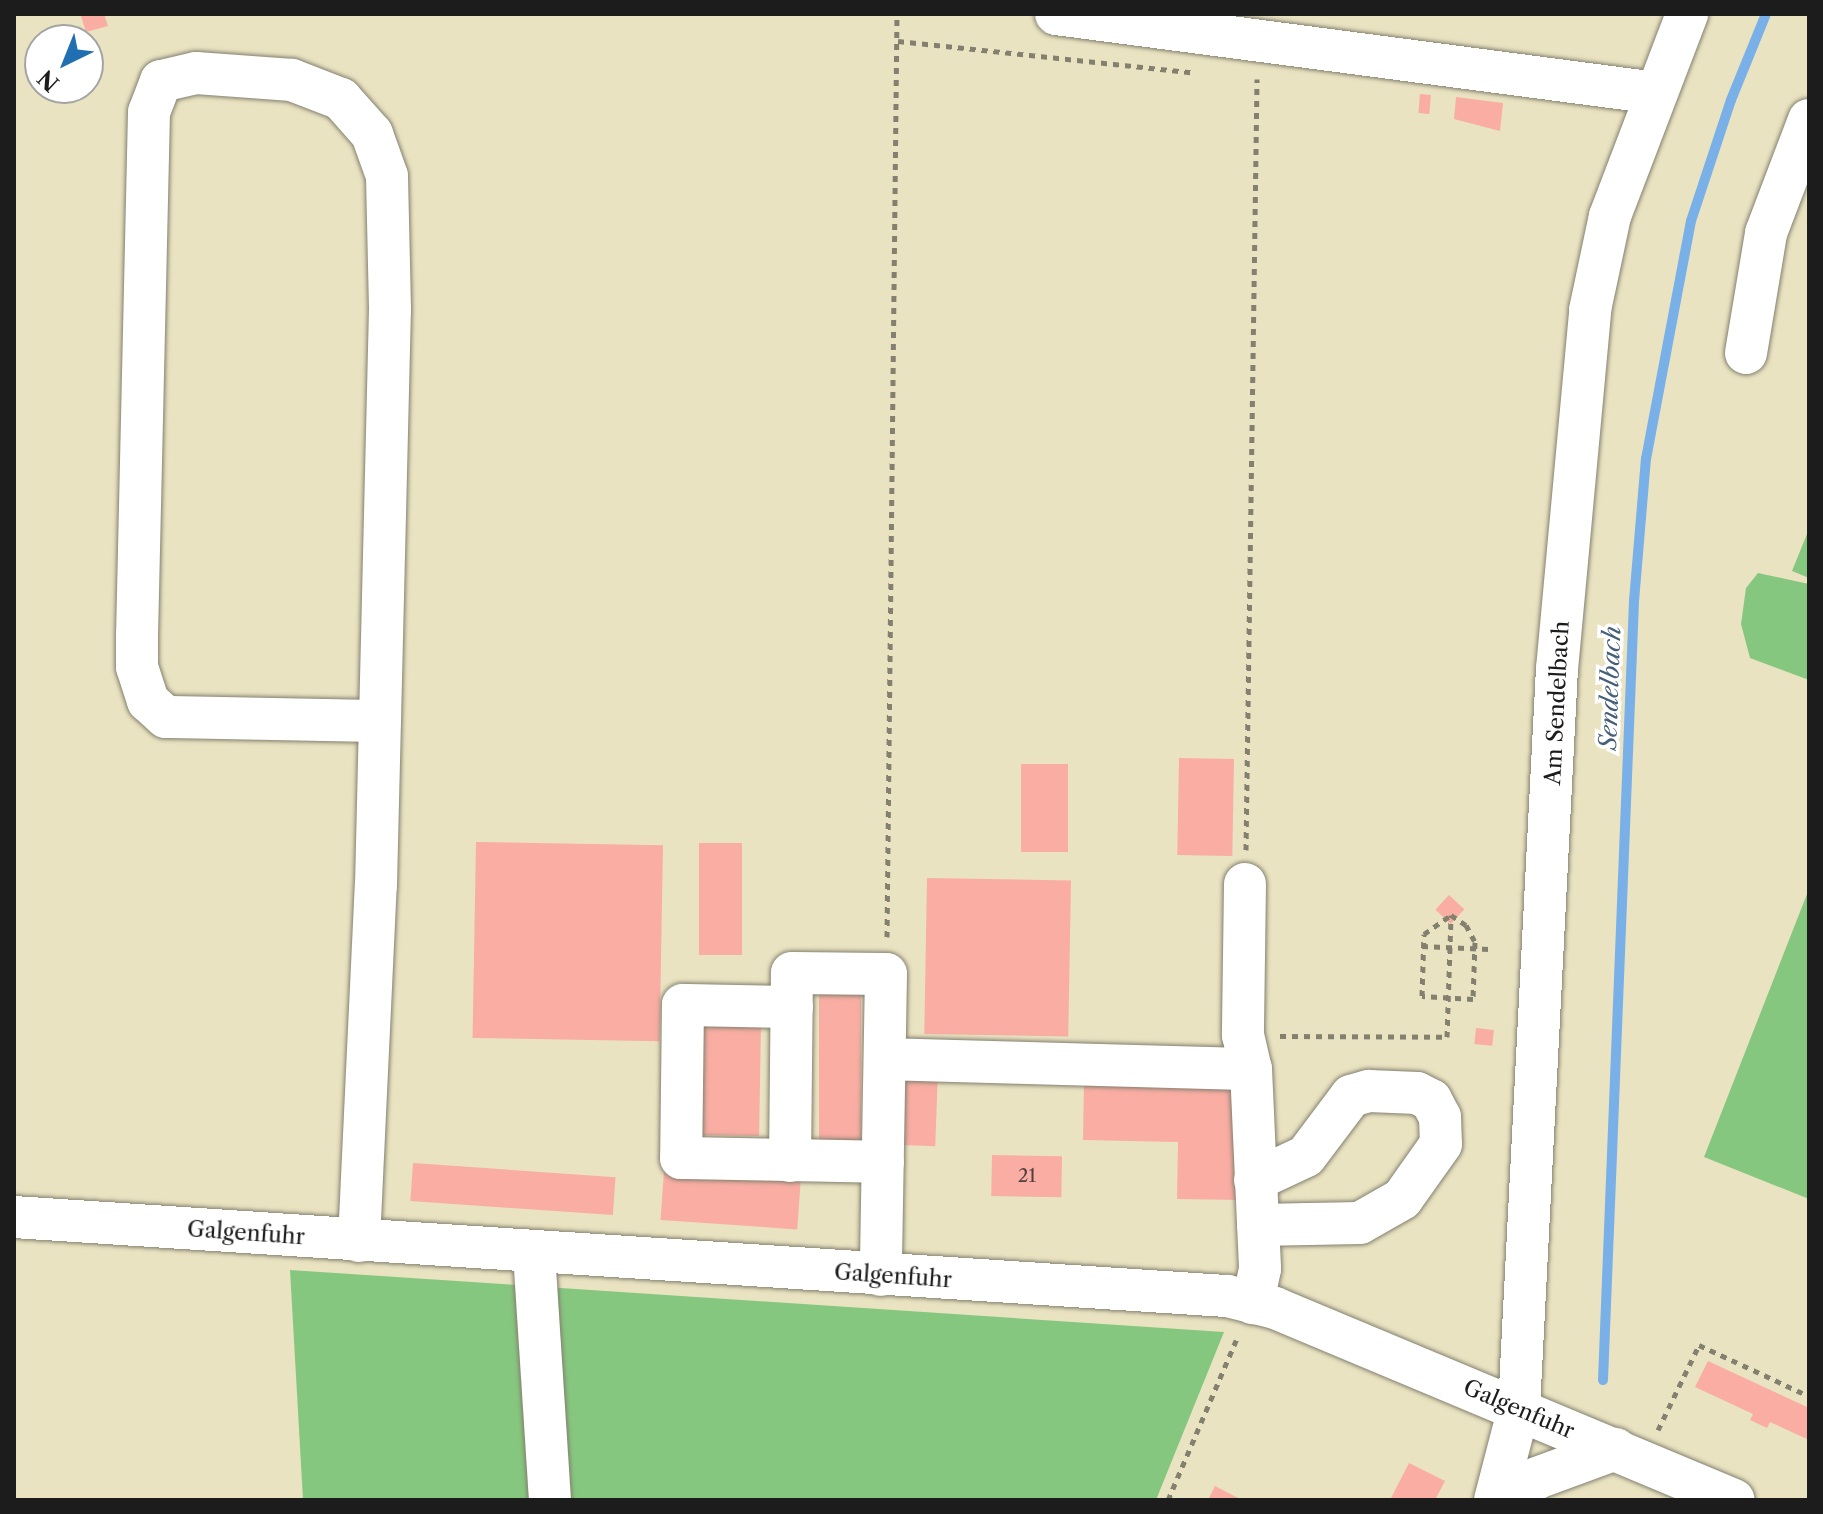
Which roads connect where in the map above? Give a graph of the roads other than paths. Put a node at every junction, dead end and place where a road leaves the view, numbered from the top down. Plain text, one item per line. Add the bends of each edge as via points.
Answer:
1 (1056, 14) edge
2 (1687, 14) edge
3 (1656, 93) junction
4 (1809, 120) edge
5 (1746, 353) dead end
6 (380, 721) junction
7 (1245, 884) road end
8 (792, 1007) junction
9 (1247, 1052) junction
10 (885, 1059) junction
11 (790, 1161) junction
12 (883, 1162) junction
13 (1255, 1180) junction
14 (14, 1217) edge
15 (1258, 1225) junction
16 (359, 1241) junction
17 (534, 1253) junction
18 (881, 1275) junction
19 (1253, 1303) junction
20 (1519, 1408) junction
21 (1628, 1454) junction
22 (550, 1500) edge
23 (1495, 1500) edge
24 (1508, 1500) edge
25 (1733, 1500) edge

1 - 3 street
2 - 3 street, Am Sendelbach
3 - 20 street, Am Sendelbach via 1610,216 1590,310 1557,669
4 - 5 street via 1766,233
6 - 6 street via 387,176 372,134 341,99 292,80 196,73 161,81 149,112 137,635 137,667 148,701 166,717
6 - 16 street
7 - 9 street
8 - 10 street via 792,973 886,974
8 - 11 street
8 - 11 street via 683,1005 681,1158
9 - 10 street
9 - 13 street
10 - 12 street
11 - 12 street
12 - 18 street
13 - 15 street
13 - 15 street via 1306,1156 1351,1096 1369,1091 1417,1093 1431,1100 1440,1117 1441,1144 1423,1176 1392,1205 1360,1223
14 - 16 street, Galgenfuhr
15 - 19 street via 1260,1269
16 - 17 street, Galgenfuhr
17 - 18 street, Galgenfuhr
17 - 22 street
18 - 19 street, Galgenfuhr via 1227,1296
19 - 20 street, Galgenfuhr
20 - 21 street, Galgenfuhr
20 - 23 street, Am Sendelbach
21 - 24 street via 1537,1478
21 - 25 street, Galgenfuhr

